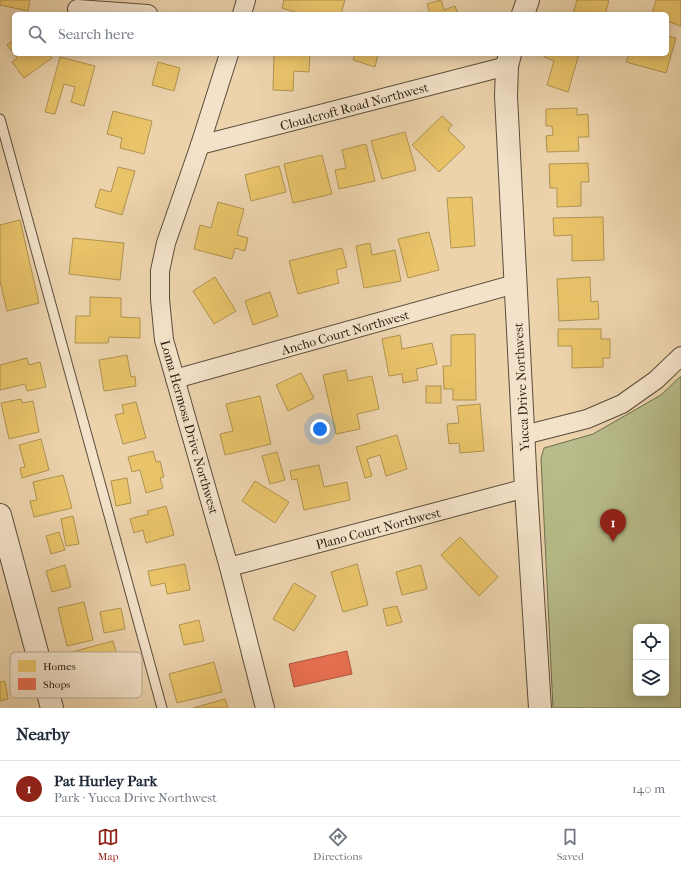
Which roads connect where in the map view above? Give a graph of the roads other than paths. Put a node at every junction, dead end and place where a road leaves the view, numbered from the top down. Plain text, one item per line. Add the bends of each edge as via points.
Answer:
1 (246, 0) edge
2 (528, 0) edge
3 (77, 9) dead end
4 (120, 12) edge
5 (243, 12) edge
6 (524, 12) edge
7 (228, 56) edge
8 (508, 60) edge
9 (0, 119) edge
10 (200, 145) junction
11 (515, 284) junction
12 (681, 356) edge
13 (176, 379) junction
14 (524, 435) junction
15 (526, 488) junction
16 (0, 515) edge
17 (229, 568) junction
18 (37, 652) edge
19 (49, 698) edge
20 (52, 708) edge
21 (162, 708) edge
22 (265, 708) edge
23 (540, 708) edge

1 - 5 street
2 - 6 street
3 - 4 street
7 - 10 street, Loma Hermosa Drive Northwest
8 - 10 street, Cloudcroft Road Northwest
8 - 11 street, Yucca Drive Northwest via 506,96
9 - 21 lane
10 - 13 street, Loma Hermosa Drive Northwest via 166,243 160,271 164,340
11 - 13 street, Ancho Court Northwest
11 - 14 street, Yucca Drive Northwest
12 - 14 street via 656,380 622,404 587,419
13 - 17 street, Loma Hermosa Drive Northwest
14 - 15 street, Yucca Drive Northwest
15 - 17 street, Plano Court Northwest
15 - 23 street, Yucca Drive Northwest
16 - 18 street
17 - 22 street, Loma Hermosa Drive Northwest
19 - 20 street

